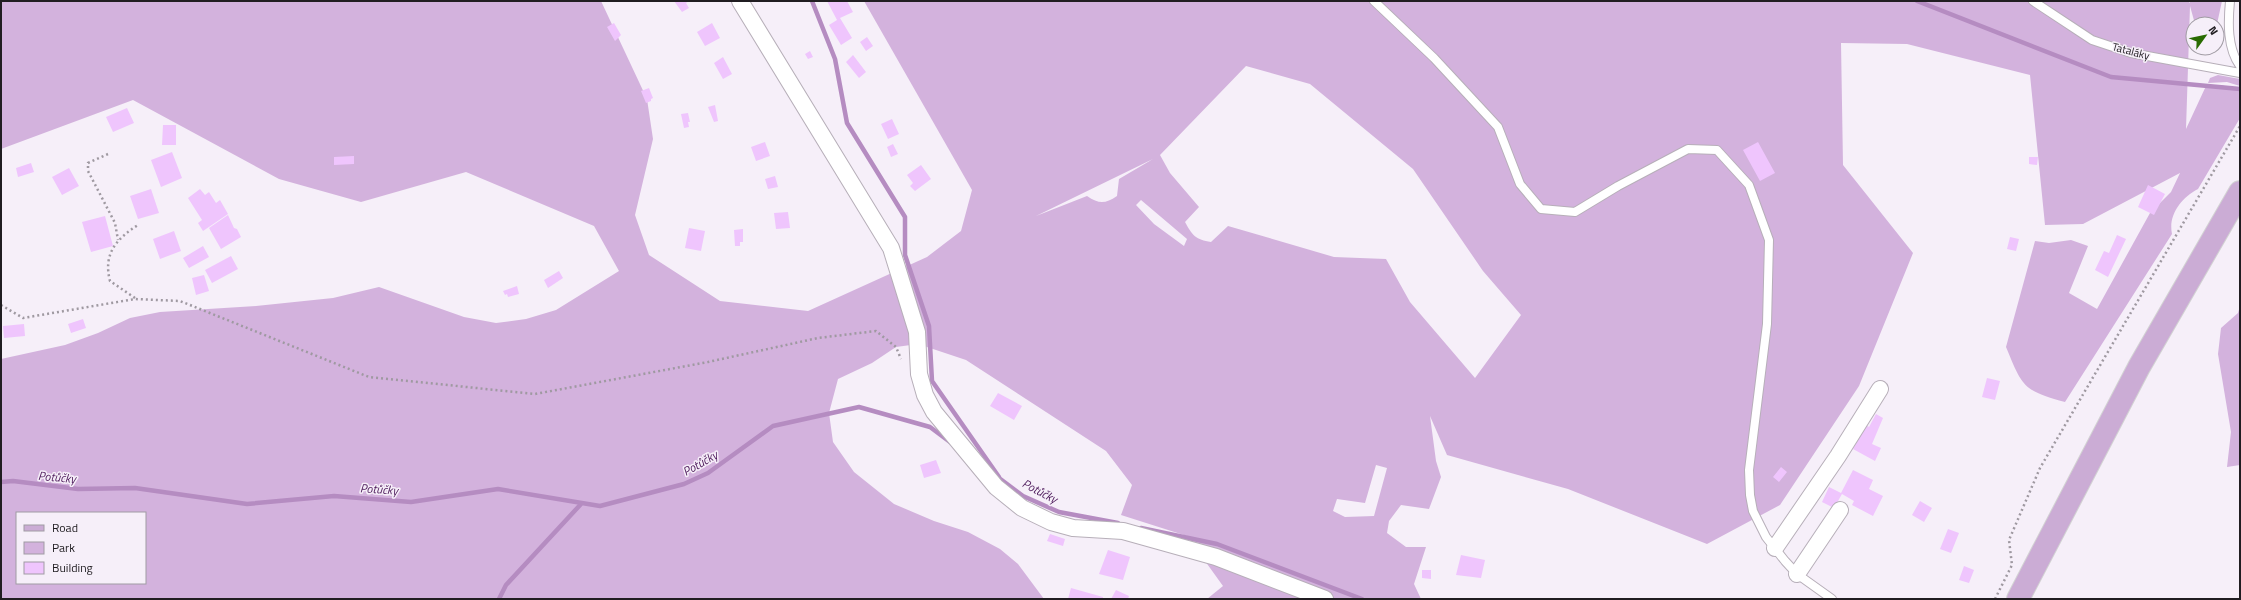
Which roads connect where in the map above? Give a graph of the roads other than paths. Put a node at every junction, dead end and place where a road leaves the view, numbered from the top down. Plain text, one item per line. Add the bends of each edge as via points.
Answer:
1 (740, 1) edge
2 (1374, 1) edge
3 (2033, 1) edge
4 (2230, 1) edge
5 (2240, 66) edge
6 (2240, 73) edge
7 (2240, 192) edge
8 (1880, 389) dead end
9 (1840, 510) dead end
10 (1774, 548) junction
11 (1797, 574) junction
12 (1325, 599) edge
13 (1832, 599) edge
14 (2018, 599) edge

1 - 12 street via 891,248 917,332 919,374 925,395 934,412 996,487 1022,508 1051,522 1073,528 1123,531 1216,556
2 - 10 lane via 1434,58 1498,127 1520,184 1541,209 1575,212 1688,149 1717,150 1749,185 1769,240 1767,324 1749,470 1750,495 1759,524
3 - 6 lane, Tataláky via 2092,40 2131,53
4 - 5 lane via 2230,36 2232,49
7 - 14 main road via 2139,367
8 - 10 street via 1838,456
9 - 11 street
10 - 11 lane
11 - 13 lane

